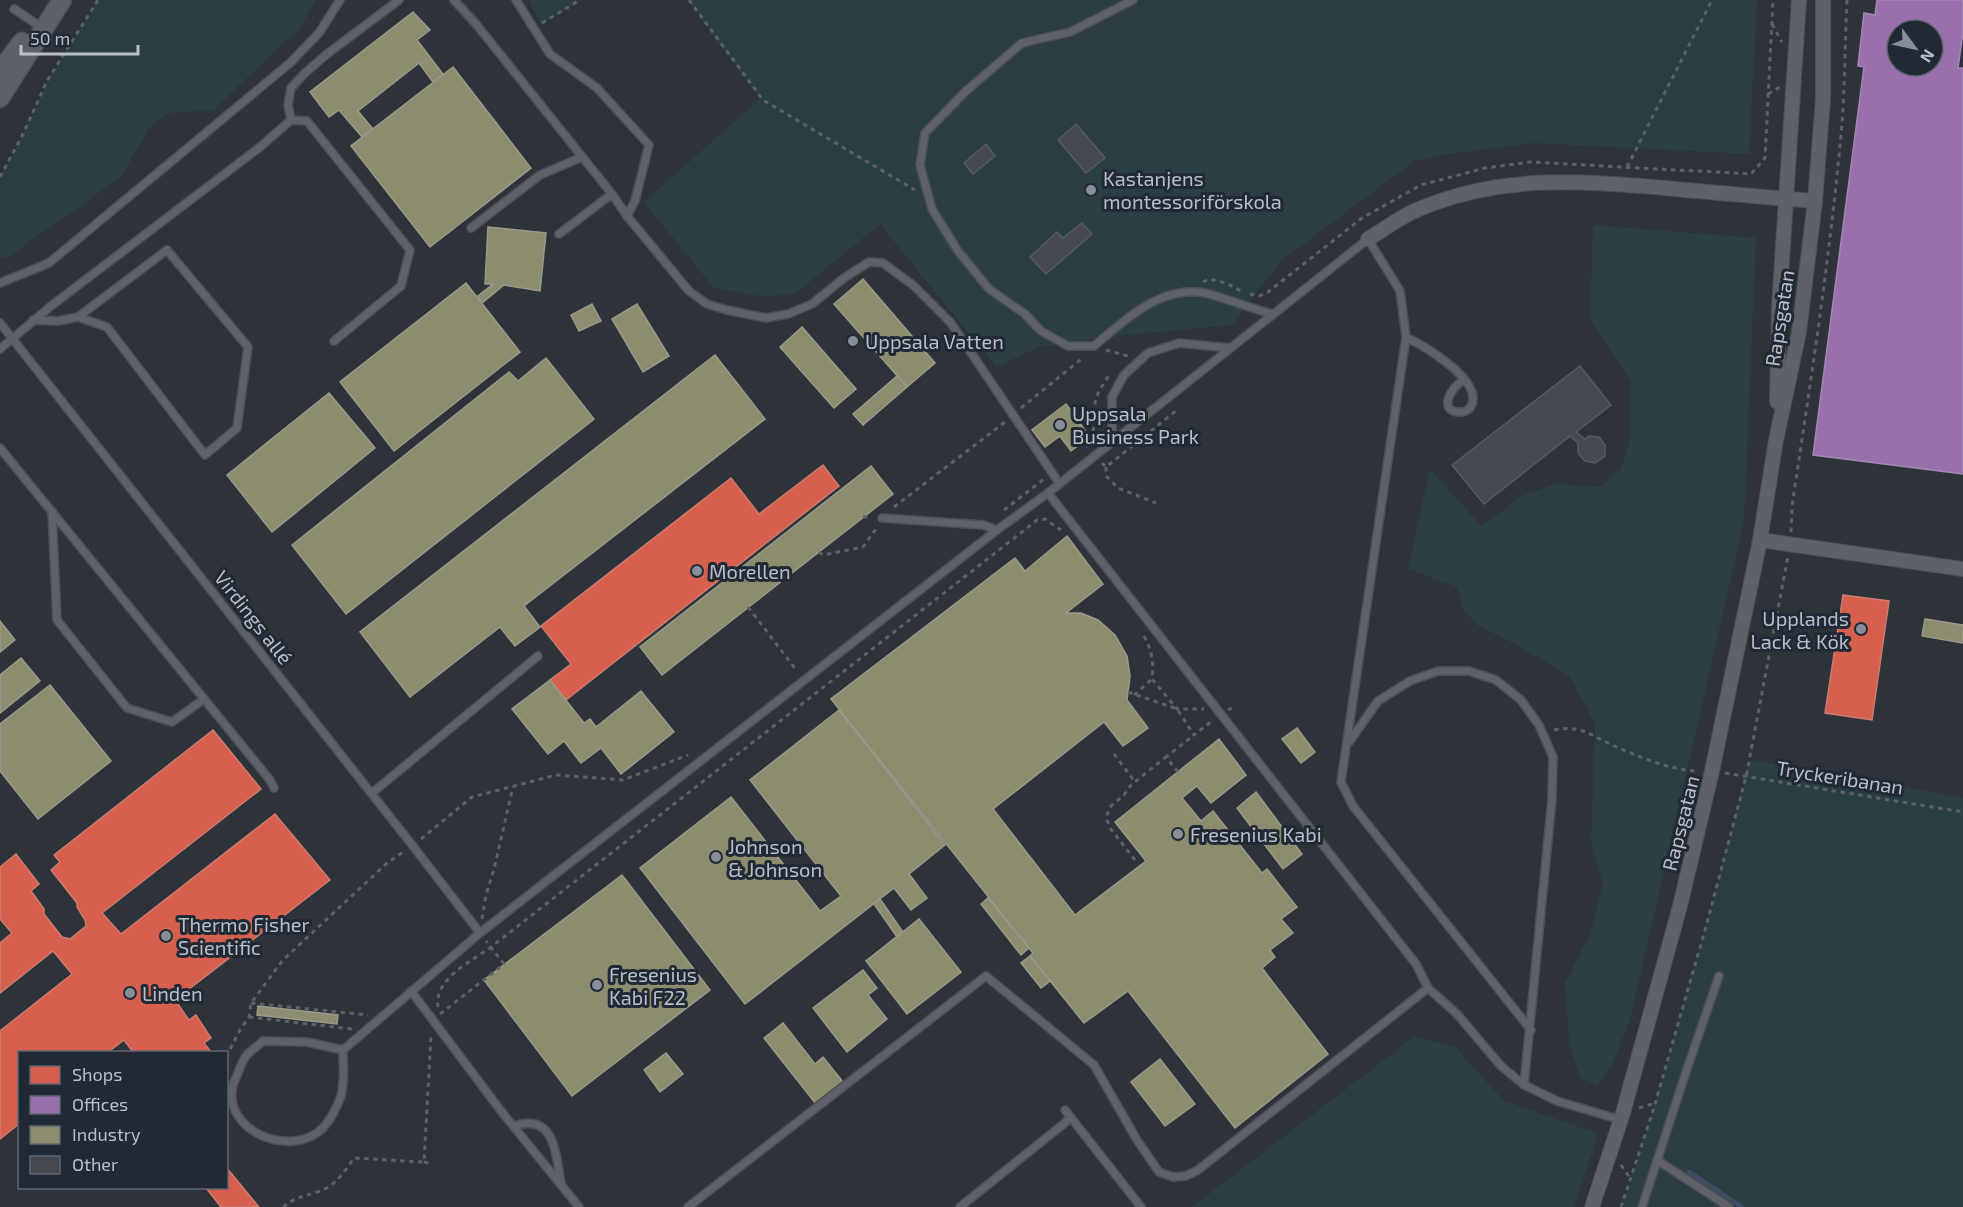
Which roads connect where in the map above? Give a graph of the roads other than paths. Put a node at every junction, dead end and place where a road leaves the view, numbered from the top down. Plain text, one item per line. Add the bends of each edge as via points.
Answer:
1 (49, 0) edge
2 (62, 0) edge
3 (340, 0) edge
4 (399, 0) edge
5 (454, 0) edge
6 (516, 0) edge
7 (1133, 0) edge
8 (1799, 0) edge
9 (1823, 0) edge
10 (1122, 3) edge
11 (14, 9) dead end
12 (34, 23) junction
13 (0, 71) edge
14 (0, 98) edge
15 (291, 120) junction
16 (582, 157) junction
17 (612, 194) junction
18 (1785, 198) junction
19 (1815, 201) junction
20 (627, 216) junction
21 (471, 228) dead end
22 (559, 234) dead end
23 (1368, 239) junction
24 (0, 283) edge
25 (1272, 314) junction
26 (78, 317) junction
27 (33, 320) junction
28 (0, 323) edge
29 (12, 337) junction
30 (1406, 337) junction
31 (334, 342) dead end
32 (1230, 348) junction
33 (0, 349) edge
34 (1464, 380) junction
35 (1776, 440) junction
36 (1112, 441) junction
37 (0, 448) edge
38 (1059, 483) junction
39 (1048, 493) junction
40 (52, 511) junction
41 (882, 518) road end
42 (997, 530) junction
43 (1760, 540) junction
44 (1963, 569) edge
45 (538, 656) dead end
46 (204, 699) junction
47 (1348, 744) junction
48 (274, 788) dead end
49 (372, 794) junction
50 (480, 933) junction
51 (1719, 976) dead end
52 (1428, 988) junction
53 (411, 992) junction
54 (1531, 1029) junction
55 (343, 1050) junction
56 (1524, 1085) junction
57 (1065, 1110) dead end
58 (1071, 1118) junction
59 (1621, 1120) junction
60 (513, 1126) junction
61 (1657, 1160) junction
62 (562, 1186) junction
63 (579, 1207) edge
64 (688, 1207) edge
65 (960, 1207) edge
66 (1141, 1207) edge
67 (1592, 1207) edge
68 (1642, 1207) edge
69 (1729, 1207) edge

1 - 12 main road
2 - 14 main road
3 - 24 lane via 319,33 290,63 49,263
4 - 15 lane via 327,54 291,88
5 - 16 lane
6 - 20 lane via 550,54 597,88 649,145 635,201
7 - 10 lane
8 - 18 street, Rapsgatan
9 - 19 street, Rapsgatan via 1823,99
10 - 25 lane via 1070,32 1022,43 966,91 925,134 920,165 932,209 958,251 989,288 1041,331 1068,346 1094,346 1158,298 1185,292 1208,294
11 - 12 lane
12 - 13 main road
15 - 27 lane
15 - 31 lane via 308,121 410,250 401,286
16 - 17 lane
16 - 21 lane via 540,175
17 - 20 lane
17 - 22 lane
18 - 19 street
18 - 23 street via 1617,184 1511,184 1418,209
18 - 35 street, Rapsgatan
19 - 35 street, Rapsgatan via 1799,332
20 - 38 lane via 689,291 707,304 766,318 812,304 869,262 883,263 914,286 951,323
23 - 25 lane
23 - 30 lane via 1400,291
25 - 32 lane
26 - 26 lane via 166,250 248,346 237,428 205,455 107,327
26 - 27 lane
27 - 29 lane
28 - 29 lane, Virdings allé
29 - 33 lane
29 - 49 lane, Virdings allé
30 - 34 lane via 1449,363
30 - 47 lane
32 - 36 lane
32 - 36 lane via 1179,343 1148,353 1124,375 1112,397
34 - 34 lane via 1472,391 1473,402 1464,412 1458,412 1447,402 1448,395
35 - 43 street, Rapsgatan
36 - 38 lane
37 - 40 lane
38 - 39 lane
39 - 42 lane
39 - 52 lane via 1416,964
40 - 46 lane
40 - 46 lane via 57,620 127,708 172,722
41 - 42 lane via 983,525
42 - 50 lane
43 - 44 street
43 - 59 street, Rapsgatan via 1680,906
45 - 49 lane
46 - 48 lane
47 - 54 lane via 1341,782 1353,806
47 - 54 lane via 1378,701 1410,681 1438,671 1469,671 1496,680 1521,700 1553,757
49 - 50 lane, Virdings allé
50 - 53 lane
51 - 61 lane
52 - 56 lane
52 - 64 lane via 1198,1170 1173,1177 1159,1172 1153,1164 1094,1065 986,976
53 - 55 lane
53 - 60 lane
54 - 56 lane
55 - 55 lane via 342,1093 322,1129 306,1138 275,1141 248,1127 238,1116 232,1102 233,1086 245,1057 263,1041 307,1042
56 - 59 lane via 1557,1101
57 - 58 lane
58 - 65 lane
58 - 66 lane
59 - 67 street, Rapsgatan
60 - 62 lane
60 - 62 lane via 534,1123 545,1129 552,1139
61 - 68 lane
61 - 69 lane
62 - 63 lane

